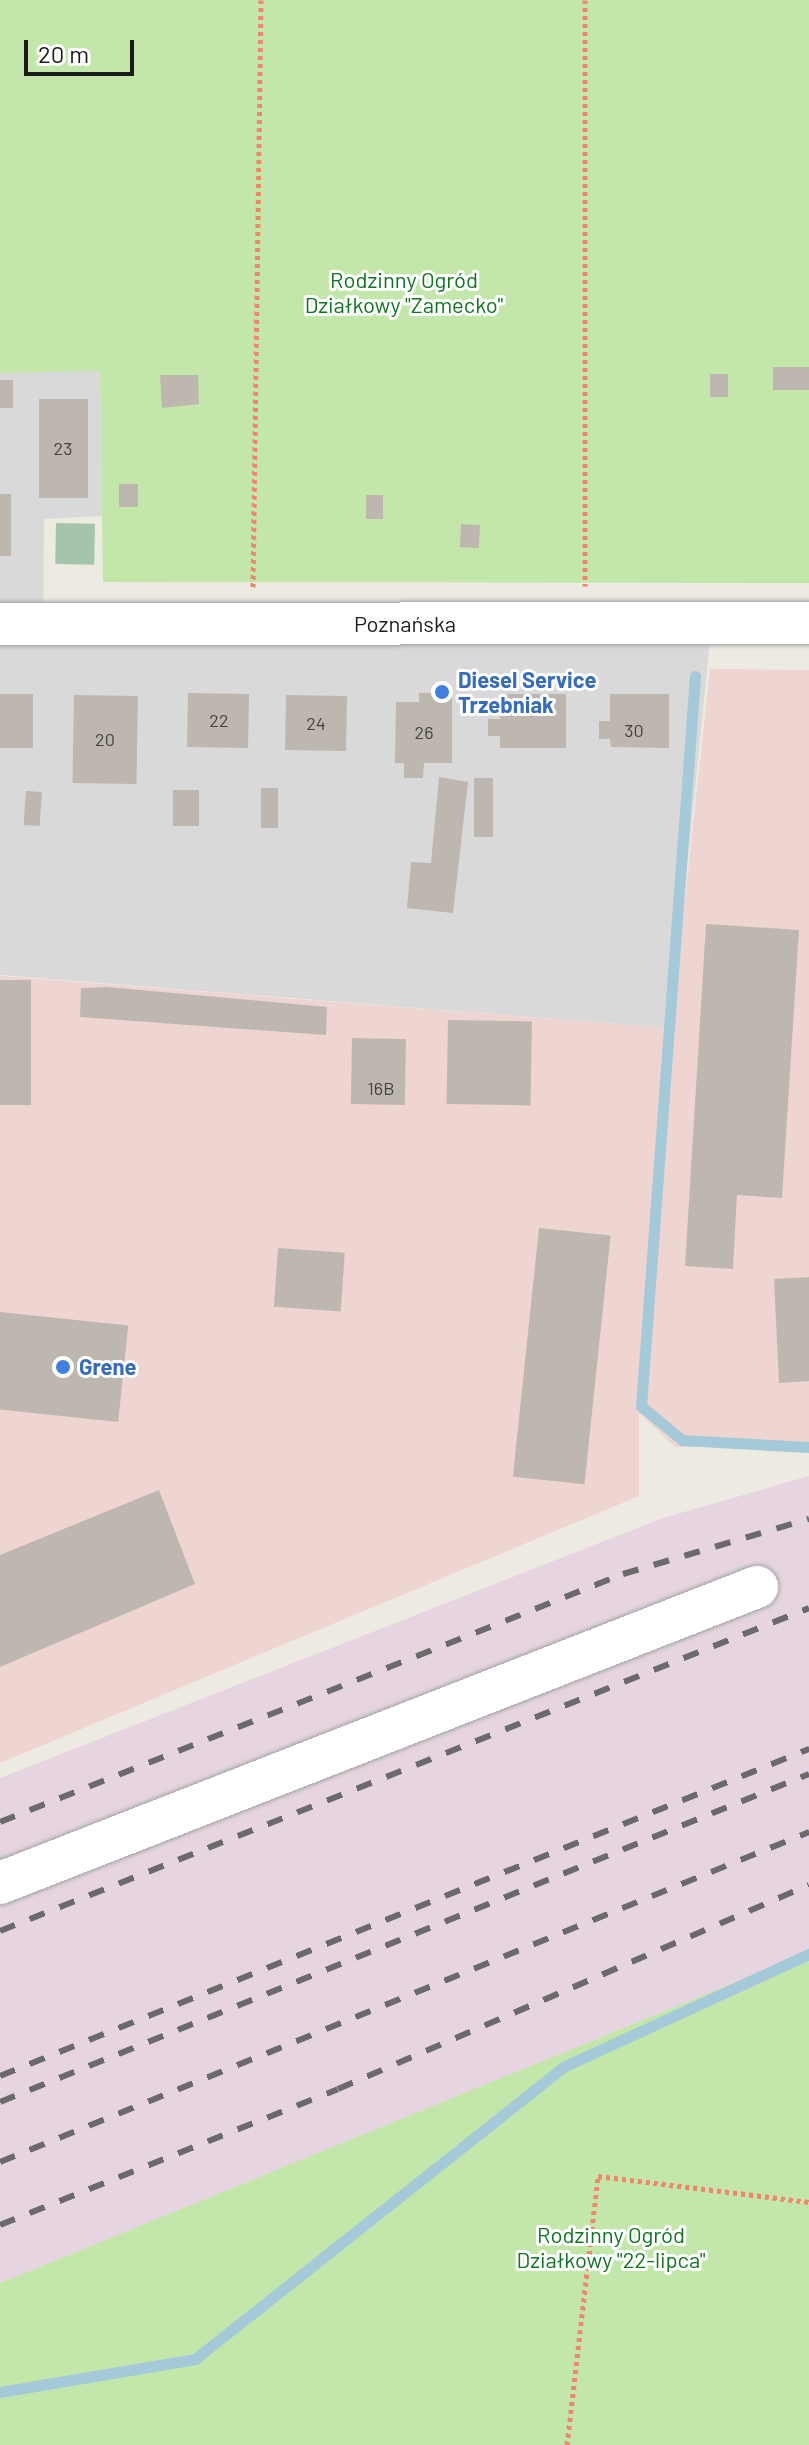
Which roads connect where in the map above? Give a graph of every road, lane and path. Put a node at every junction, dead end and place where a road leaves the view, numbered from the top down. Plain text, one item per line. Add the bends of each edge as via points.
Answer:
1 (261, 0) edge
2 (585, 0) edge
3 (585, 623) junction
4 (809, 623) edge
5 (0, 624) edge
6 (253, 624) junction
7 (757, 1587) dead end
8 (0, 1883) edge
9 (809, 2202) edge
10 (567, 2445) edge

1 - 6 path
2 - 3 path
3 - 4 street, Poznańska
3 - 6 street, Poznańska
5 - 6 street, Poznańska
7 - 8 street
9 - 10 path via 598,2176

